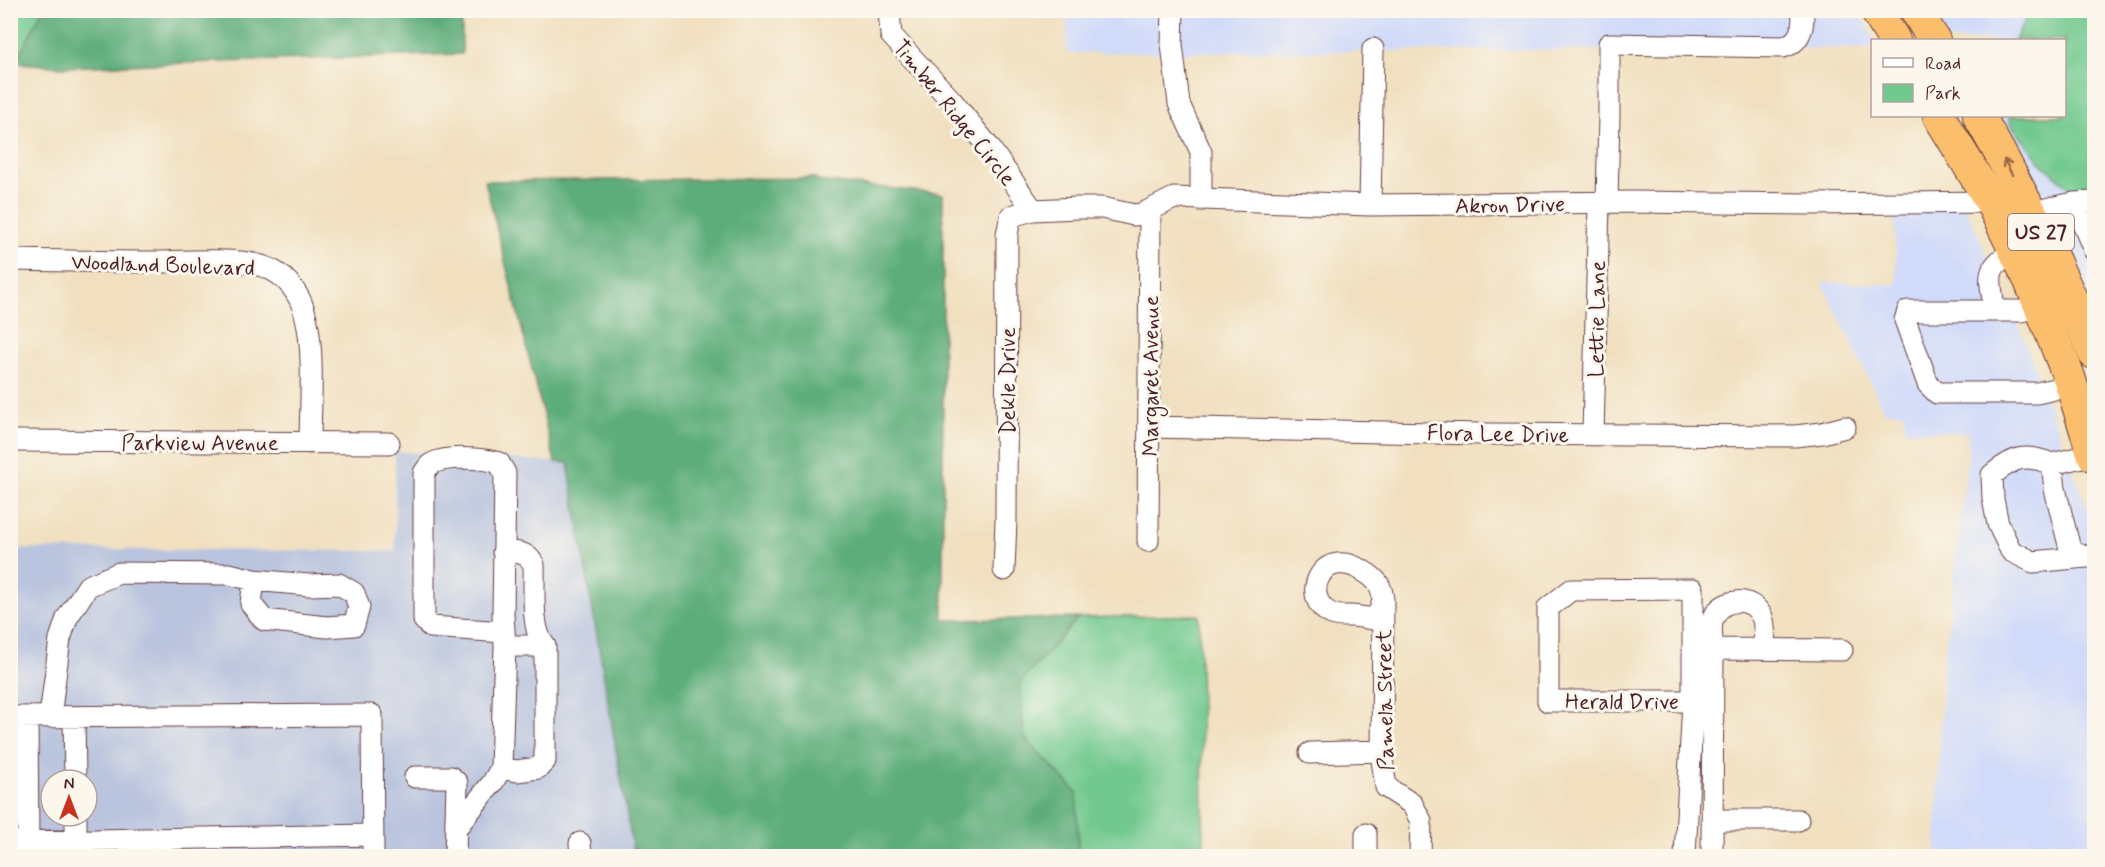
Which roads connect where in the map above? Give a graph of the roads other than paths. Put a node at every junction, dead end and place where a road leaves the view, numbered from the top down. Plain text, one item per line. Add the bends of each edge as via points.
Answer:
1 (889, 10) edge
2 (1173, 10) edge
3 (1802, 10) edge
4 (1876, 10) edge
5 (1916, 10) edge
6 (1893, 39) edge
7 (1933, 39) edge
8 (1372, 49) dead end
9 (1940, 117) edge
10 (1979, 117) edge
11 (1966, 160) junction
12 (1201, 200) junction
13 (1991, 202) junction
14 (2084, 202) edge
15 (1603, 203) junction
16 (1370, 205) junction
17 (1033, 210) junction
18 (1150, 211) junction
19 (2031, 212) junction
20 (2094, 247) edge
21 (2015, 249) junction
22 (10, 261) edge
23 (2085, 303) edge
24 (2039, 306) junction
25 (1994, 311) junction
26 (2094, 353) edge
27 (2083, 375) edge
28 (1149, 427) junction
29 (1845, 427) dead end
30 (1593, 434) junction
31 (10, 441) edge
32 (310, 443) junction
33 (389, 443) dead end
34 (2094, 455) edge
35 (2052, 464) junction
36 (1148, 541) dead end
37 (503, 552) junction
38 (2090, 557) edge
39 (1004, 570) dead end
40 (254, 580) junction
41 (1383, 600) dead end
42 (504, 639) junction
43 (545, 646) junction
44 (1713, 649) junction
45 (1764, 649) junction
46 (1842, 650) dead end
47 (1693, 701) junction
48 (19, 717) edge
49 (50, 717) junction
50 (74, 717) junction
51 (1382, 751) junction
52 (1310, 753) dead end
53 (75, 768) edge
54 (501, 768) junction
55 (415, 777) dead end
56 (1712, 820) junction
57 (1798, 820) dead end
58 (76, 828) edge
59 (456, 828) junction
60 (1366, 834) dead end
61 (76, 840) junction
62 (19, 841) edge
63 (373, 846) edge
64 (142, 848) edge
65 (455, 856) edge
66 (1366, 856) edge
67 (1420, 856) edge
68 (1685, 856) edge
69 (1712, 856) edge

1 - 17 street, Timber Ridge Circle via 891,34 952,101
2 - 12 street via 1172,44 1179,104 1201,152
3 - 15 street, Lettie Lane via 1798,38 1794,44 1783,47 1609,44
4 - 6 highway
5 - 7 highway
8 - 16 street
9 - 11 highway, US 27
19 -> 10 highway, US 27
11 - 13 highway, US 27
11 - 27 highway via 2028,249 2061,327 2084,360
12 - 16 street, Akron Drive
12 - 18 street, Akron Drive via 1174,198
13 - 15 street, Akron Drive
13 - 21 highway, US 27
14 - 19 street
14 - 20 street
15 - 16 street, Akron Drive
15 - 30 street, Lettie Lane
17 - 18 street, Akron Drive via 1102,208 1134,215
17 - 39 street, Dekle Drive via 1011,216 1007,234
18 - 28 street, Margaret Avenue
19 - 23 highway, US 27 via 2062,274
21 - 24 highway, US 27
21 - 25 street via 1994,264 1990,272
22 - 32 street, Woodland Boulevard via 203,261 253,264 280,275 291,284 307,317
23 - 26 highway, US 27
24 - 25 street via 2022,311
24 - 27 highway, US 27
25 - 27 street via 1908,310 1905,320 1928,384 1937,393 2037,393
27 - 34 highway, US 27
28 - 30 street, Flora Lee Drive
28 - 36 street, Margaret Avenue
29 - 30 street, Flora Lee Drive via 1795,436
31 - 32 street, Parkview Avenue
32 - 33 street, Parkview Avenue
34 - 35 street
35 - 38 street via 2070,549
35 - 38 street via 2036,457 2019,458 1992,475 1998,524 2011,551 2033,562
37 - 42 street
37 - 42 street via 504,473 499,463 488,459 443,459 430,465 424,473 423,485 424,620 431,627
37 - 43 street via 521,552 534,565 536,623
40 - 40 street via 339,584 354,592 359,607 354,625 327,627 264,620 251,604
40 - 49 street via 229,574 119,573 88,586 67,618 60,639
41 - 51 street, Pamela Street
42 - 43 street
42 - 54 street
43 - 54 street via 545,761 538,768
44 - 45 street
44 - 45 street via 1711,627 1715,614 1726,604 1741,601 1754,607 1763,618
44 - 56 street
45 - 46 street
47 - 47 street, Herald Drive via 1693,589 1571,590 1548,608 1548,701
47 - 68 street, Herald Drive
48 - 49 street
48 - 62 street
49 - 50 street
50 - 53 street
50 - 63 street via 372,715
51 - 52 street
51 - 67 street, Pamela Street via 1386,787 1412,804 1421,821
54 - 59 street
55 - 59 street via 455,780
56 - 57 street
56 - 69 street
58 - 61 street
59 - 65 street
60 - 66 street
61 - 62 street
61 - 64 street
63 - 64 street

